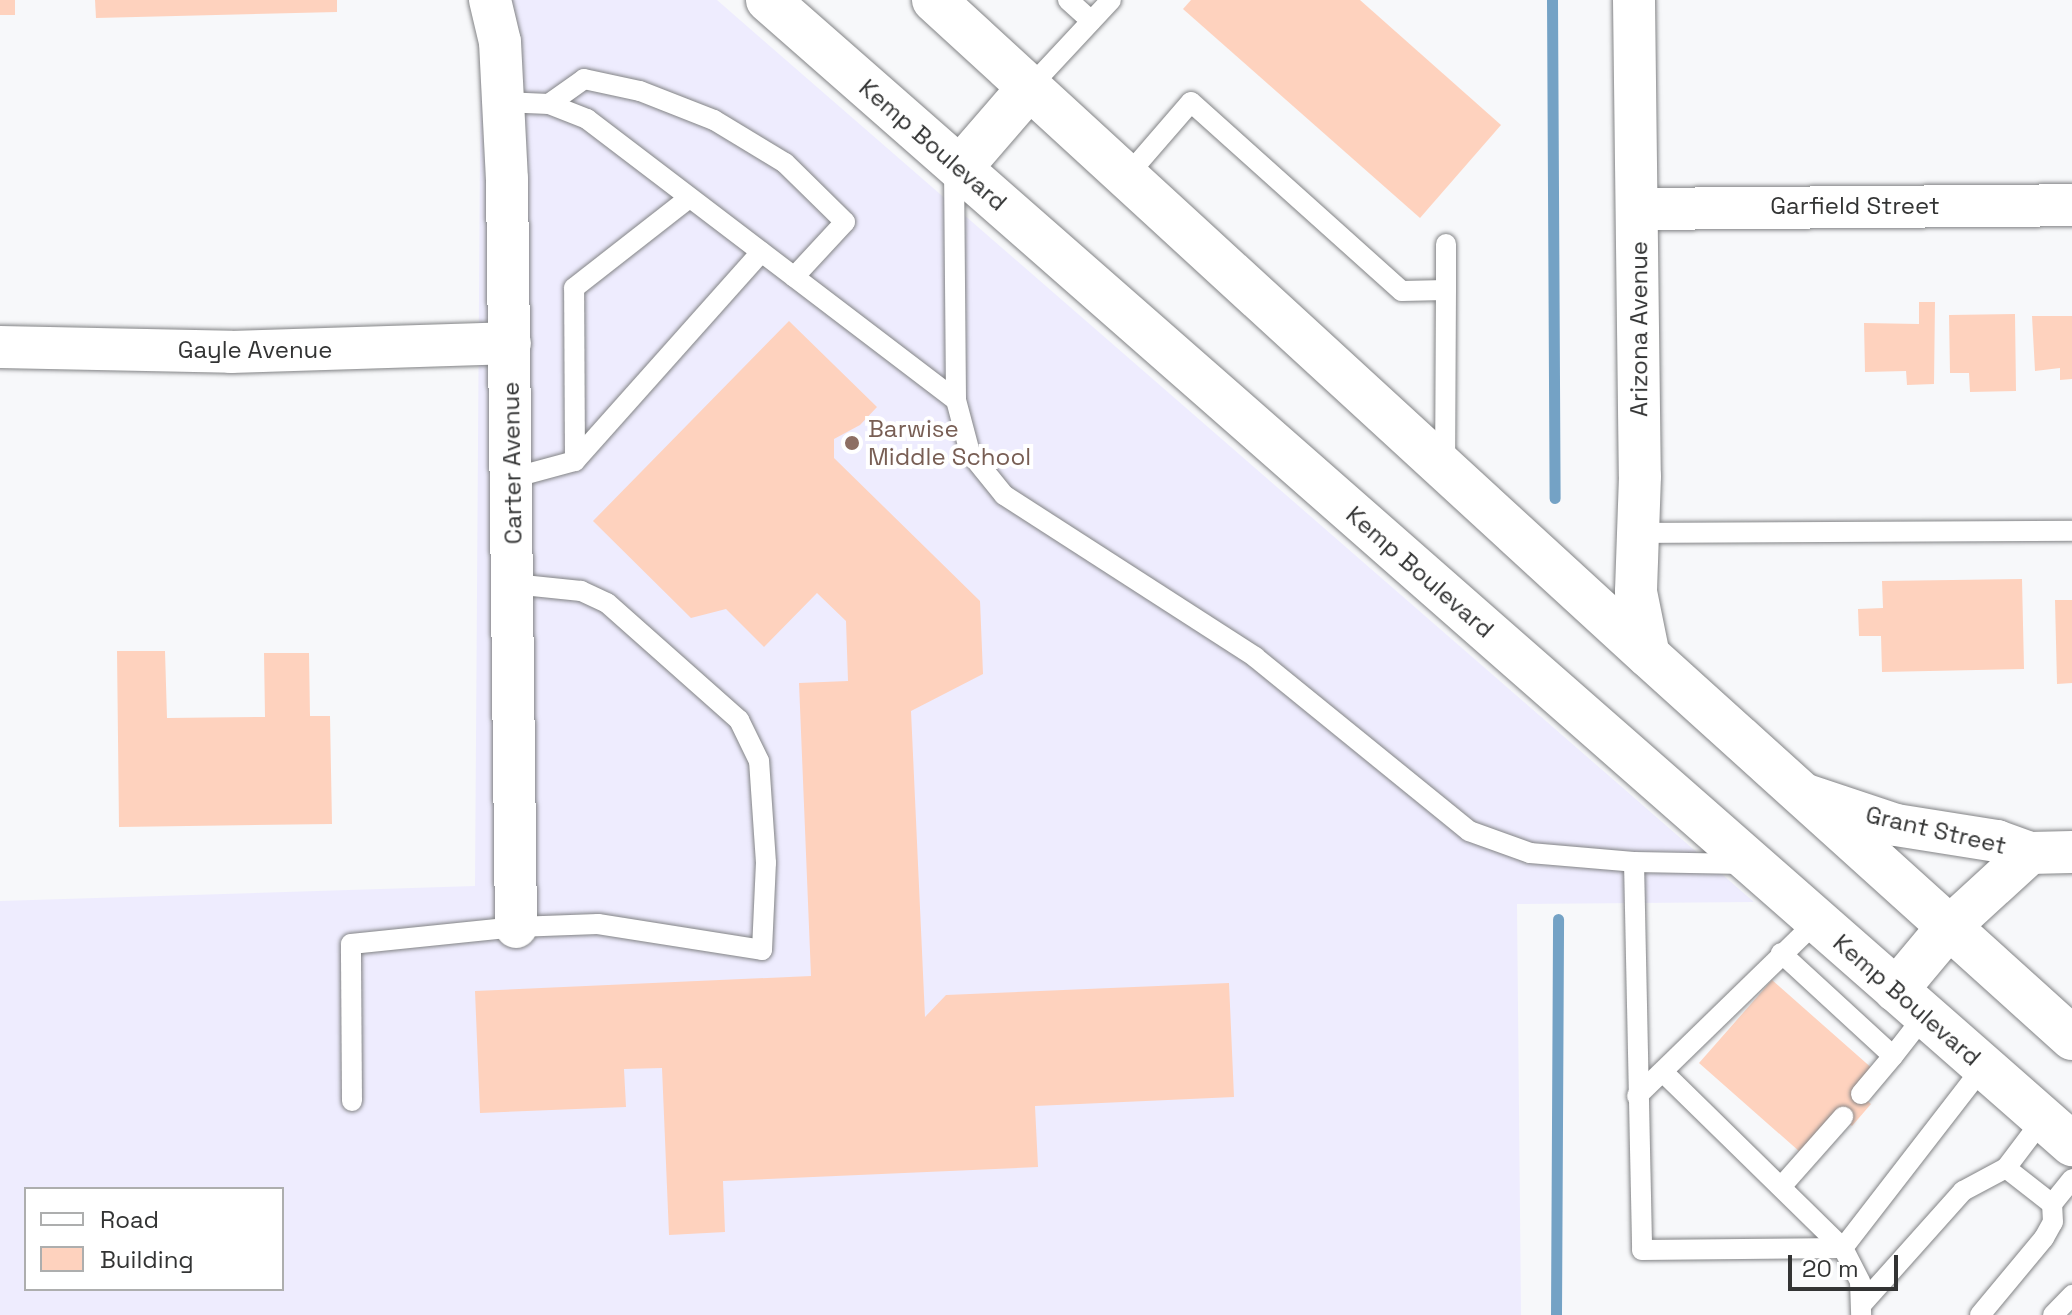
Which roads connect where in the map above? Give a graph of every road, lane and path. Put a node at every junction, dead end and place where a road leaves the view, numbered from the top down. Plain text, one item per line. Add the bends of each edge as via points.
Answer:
1 (490, 0) edge
2 (768, 0) edge
3 (934, 0) edge
4 (1068, 0) edge
5 (1111, 0) edge
6 (1634, 0) edge
7 (1091, 21) junction
8 (1029, 88) junction
9 (503, 102) junction
10 (549, 104) junction
11 (957, 166) junction
12 (1126, 177) junction
13 (689, 198) junction
14 (2072, 205) edge
15 (1639, 209) junction
16 (1446, 244) dead end
17 (761, 252) junction
18 (794, 277) junction
19 (1446, 290) junction
20 (510, 343) junction
21 (0, 347) edge
22 (956, 400) junction
23 (575, 461) junction
24 (1445, 470) junction
25 (512, 478) junction
26 (2072, 531) edge
27 (1638, 533) junction
28 (513, 584) junction
29 (1649, 656) junction
30 (1797, 792) junction
31 (2072, 852) edge
32 (2030, 853) junction
33 (1634, 862) junction
34 (1753, 864) junction
35 (1817, 921) junction
36 (516, 927) junction
37 (1947, 929) junction
38 (1781, 953) junction
39 (1910, 1003) junction
40 (2072, 1038) edge
41 (1893, 1056) junction
42 (1983, 1067) junction
43 (1664, 1073) junction
44 (1861, 1094) dead end
45 (1637, 1096) junction
46 (352, 1101) dead end
47 (1843, 1117) dead end
48 (2058, 1132) edge
49 (2006, 1168) junction
50 (2072, 1179) edge
51 (1781, 1187) junction
52 (2052, 1204) junction
53 (1843, 1248) junction
54 (2072, 1295) edge
55 (1862, 1310) edge
56 (1980, 1315) edge
57 (2053, 1315) edge

1 - 9 street, Carter Avenue via 500,42
2 - 11 main road, Kemp Boulevard
3 - 8 main road
4 - 7 lane
5 - 7 lane
6 - 15 street, Arizona Avenue
7 - 8 lane
8 - 11 main road
8 - 12 main road
9 - 10 lane
9 - 20 street, Carter Avenue
10 - 13 lane via 587,119
10 - 18 lane via 584,79 640,91 714,120 785,163 845,222
11 - 22 lane
11 - 34 main road, Kemp Boulevard
12 - 19 lane via 1191,102 1402,291
12 - 24 main road
13 - 17 lane
13 - 23 lane via 574,288
14 - 15 street, Garfield Street
15 - 27 street, Arizona Avenue
16 - 19 lane
17 - 18 lane
17 - 23 lane
18 - 22 lane
19 - 24 lane
20 - 21 street, Gayle Avenue via 231,352
20 - 25 street, Carter Avenue
22 - 33 lane via 970,453 1004,495 1255,657 1469,831 1530,853
23 - 25 lane
24 - 29 main road
25 - 28 street, Carter Avenue
26 - 27 lane
27 - 29 street, Arizona Avenue via 1636,592
28 - 36 street, Carter Avenue
28 - 36 lane via 581,591 607,603 739,720 759,761 766,863 762,950 598,924
29 - 30 main road
30 - 32 street, Grant Street via 1896,825 1997,841
30 - 37 main road
31 - 32 street, Grant Street
32 - 37 street, Grant Street
33 - 34 lane
33 - 45 lane
34 - 35 main road, Kemp Boulevard
35 - 38 lane
35 - 39 main road, Kemp Boulevard
36 - 46 lane via 351,944
37 - 39 main road
37 - 40 main road
38 - 41 lane
38 - 43 lane
39 - 41 lane
39 - 42 main road, Kemp Boulevard
41 - 44 lane
42 - 48 main road, Kemp Boulevard
42 - 53 lane
43 - 45 lane
43 - 51 lane
45 - 53 lane via 1642,1250
47 - 51 lane
48 - 49 lane
49 - 52 lane
49 - 55 lane via 1963,1191
50 - 52 lane
51 - 53 lane
52 - 56 lane via 2053,1222 2044,1238
53 - 55 lane via 1860,1282
54 - 57 lane

